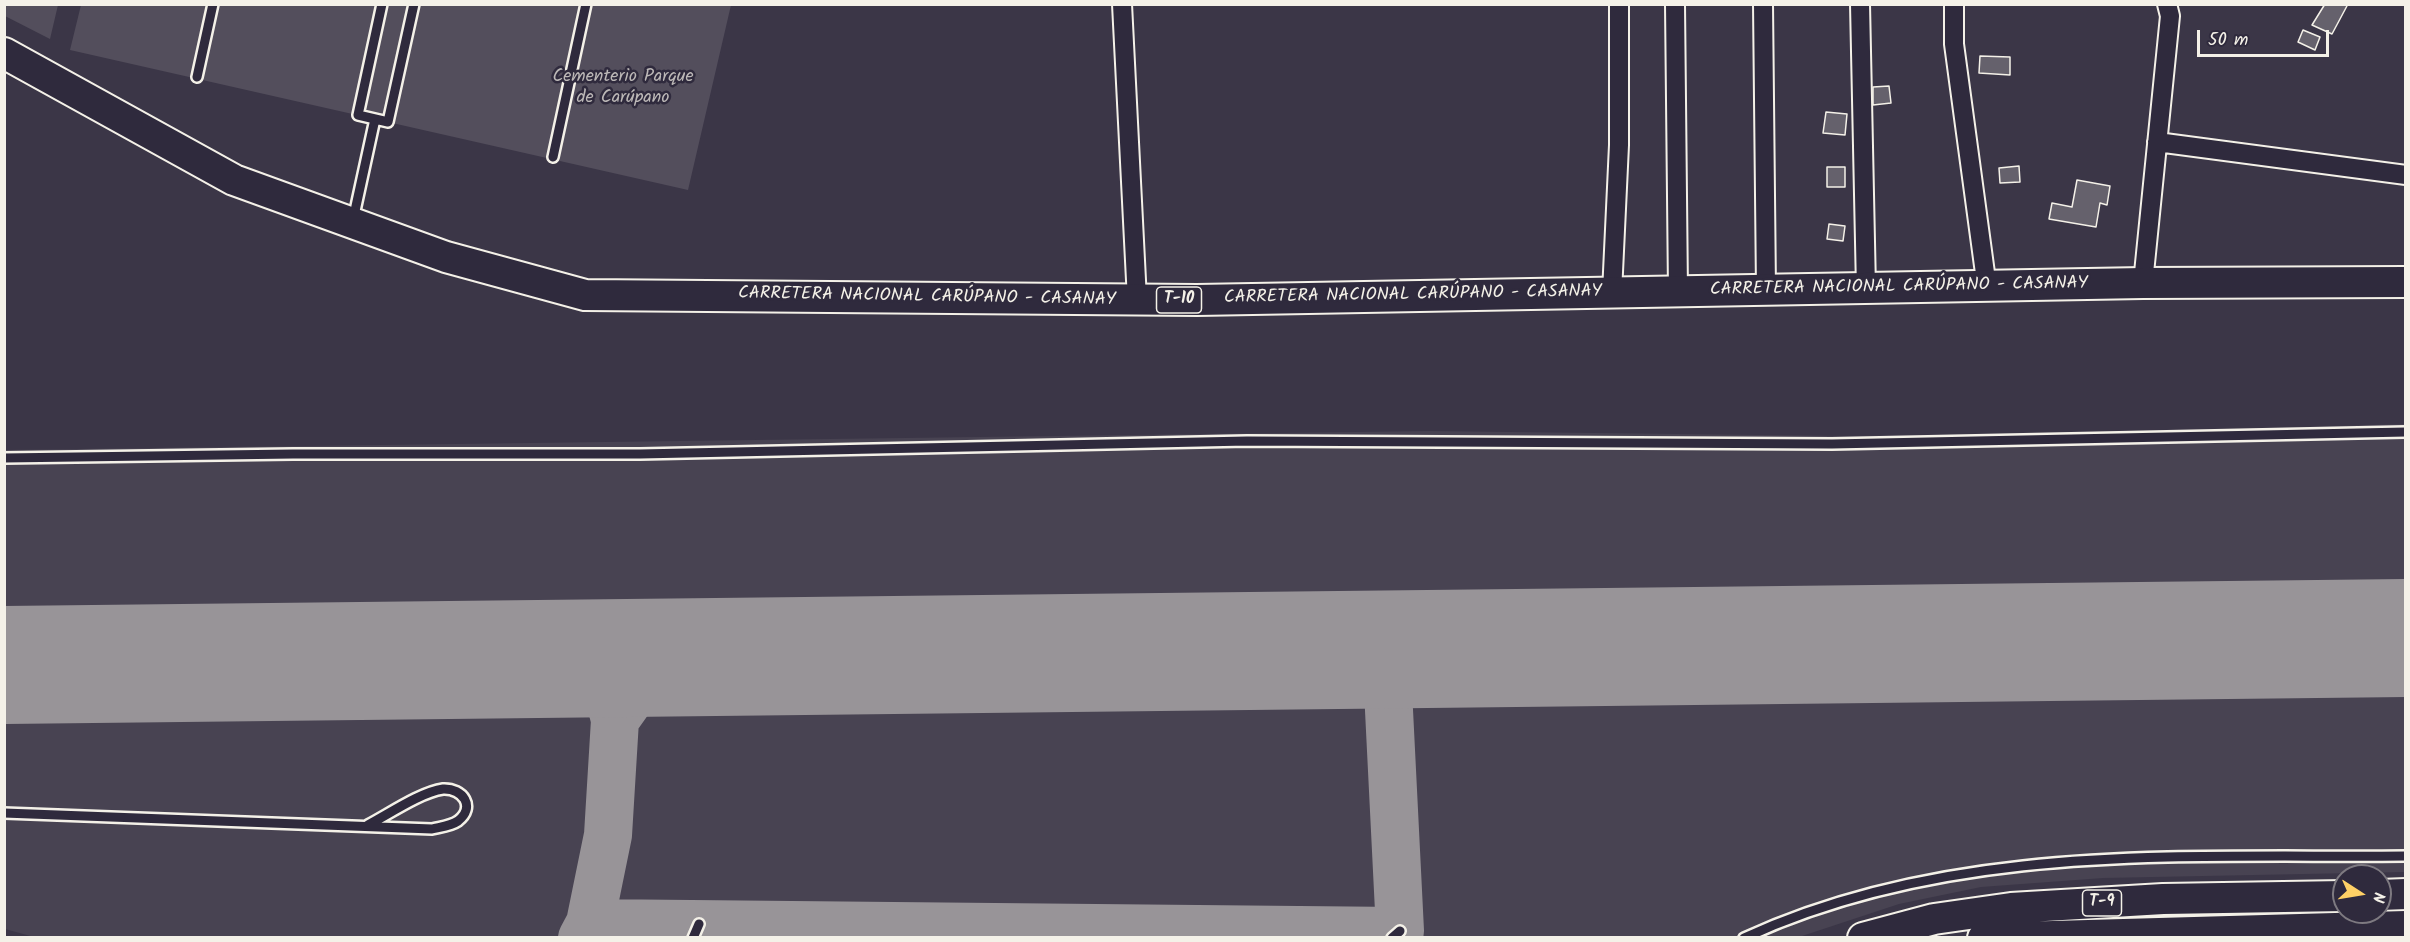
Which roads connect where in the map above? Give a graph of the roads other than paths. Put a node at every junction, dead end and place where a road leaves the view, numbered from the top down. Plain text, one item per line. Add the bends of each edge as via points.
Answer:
1 (213, 4) edge
2 (382, 4) edge
3 (414, 4) edge
4 (586, 4) edge
5 (1122, 4) edge
6 (1619, 4) edge
7 (1675, 4) edge
8 (1763, 4) edge
9 (1860, 4) edge
10 (1954, 4) edge
11 (2167, 4) edge
12 (4, 53) edge
13 (197, 77) dead end
14 (375, 119) junction
15 (2157, 142) junction
16 (553, 157) dead end
17 (2406, 175) edge
18 (353, 223) junction
19 (2406, 282) edge
20 (2143, 283) junction
21 (1866, 288) junction
22 (1987, 288) junction
23 (1766, 290) junction
24 (1678, 292) junction
25 (1612, 293) junction
26 (1137, 300) junction
27 (2406, 432) edge
28 (4, 458) edge
29 (4, 813) edge
30 (368, 825) junction
31 (2406, 856) edge
32 (2332, 896) edge
33 (699, 924) dead end
34 (2406, 926) edge
35 (2339, 932) edge
36 (693, 938) edge
37 (1744, 938) edge
38 (1863, 938) edge
39 (1983, 938) edge

1 - 13 lane
2 - 14 lane via 358,115
3 - 14 lane via 388,122
4 - 16 lane
5 - 26 street
6 - 25 street via 1619,145
7 - 24 street
8 - 23 street
9 - 21 street
10 - 22 street via 1954,44
11 - 15 street via 2170,16
12 - 18 highway, CARRETERA NACIONAL CARÚPANO - CASANAY / T-10 via 234,180
14 - 18 lane
15 - 17 street
15 - 20 street
18 - 26 highway, CARRETERA NACIONAL CARÚPANO - CASANAY / T-10 via 446,257 585,295
19 - 20 highway, CARRETERA NACIONAL CARÚPANO - CASANAY / T-10
20 - 22 highway, CARRETERA NACIONAL CARÚPANO - CASANAY / T-10
21 - 22 highway, CARRETERA NACIONAL CARÚPANO - CASANAY / T-10
21 - 23 highway, CARRETERA NACIONAL CARÚPANO - CASANAY / T-10
23 - 24 highway, CARRETERA NACIONAL CARÚPANO - CASANAY / T-10
24 - 25 highway, CARRETERA NACIONAL CARÚPANO - CASANAY / T-10
25 - 26 highway, CARRETERA NACIONAL CARÚPANO - CASANAY / T-10
27 - 28 lane via 1832,444 1247,441 640,454
29 - 30 lane
30 - 30 lane via 432,829 458,821 467,804 464,796 452,789 441,790
31 - 37 lane via 2094,859 1985,869 1908,882 1851,898 1794,915
32 - 38 highway, T-9 via 2163,899 2011,908 1934,919
33 - 36 lane
34 - 35 highway, T-9
35 - 39 highway, T-9

